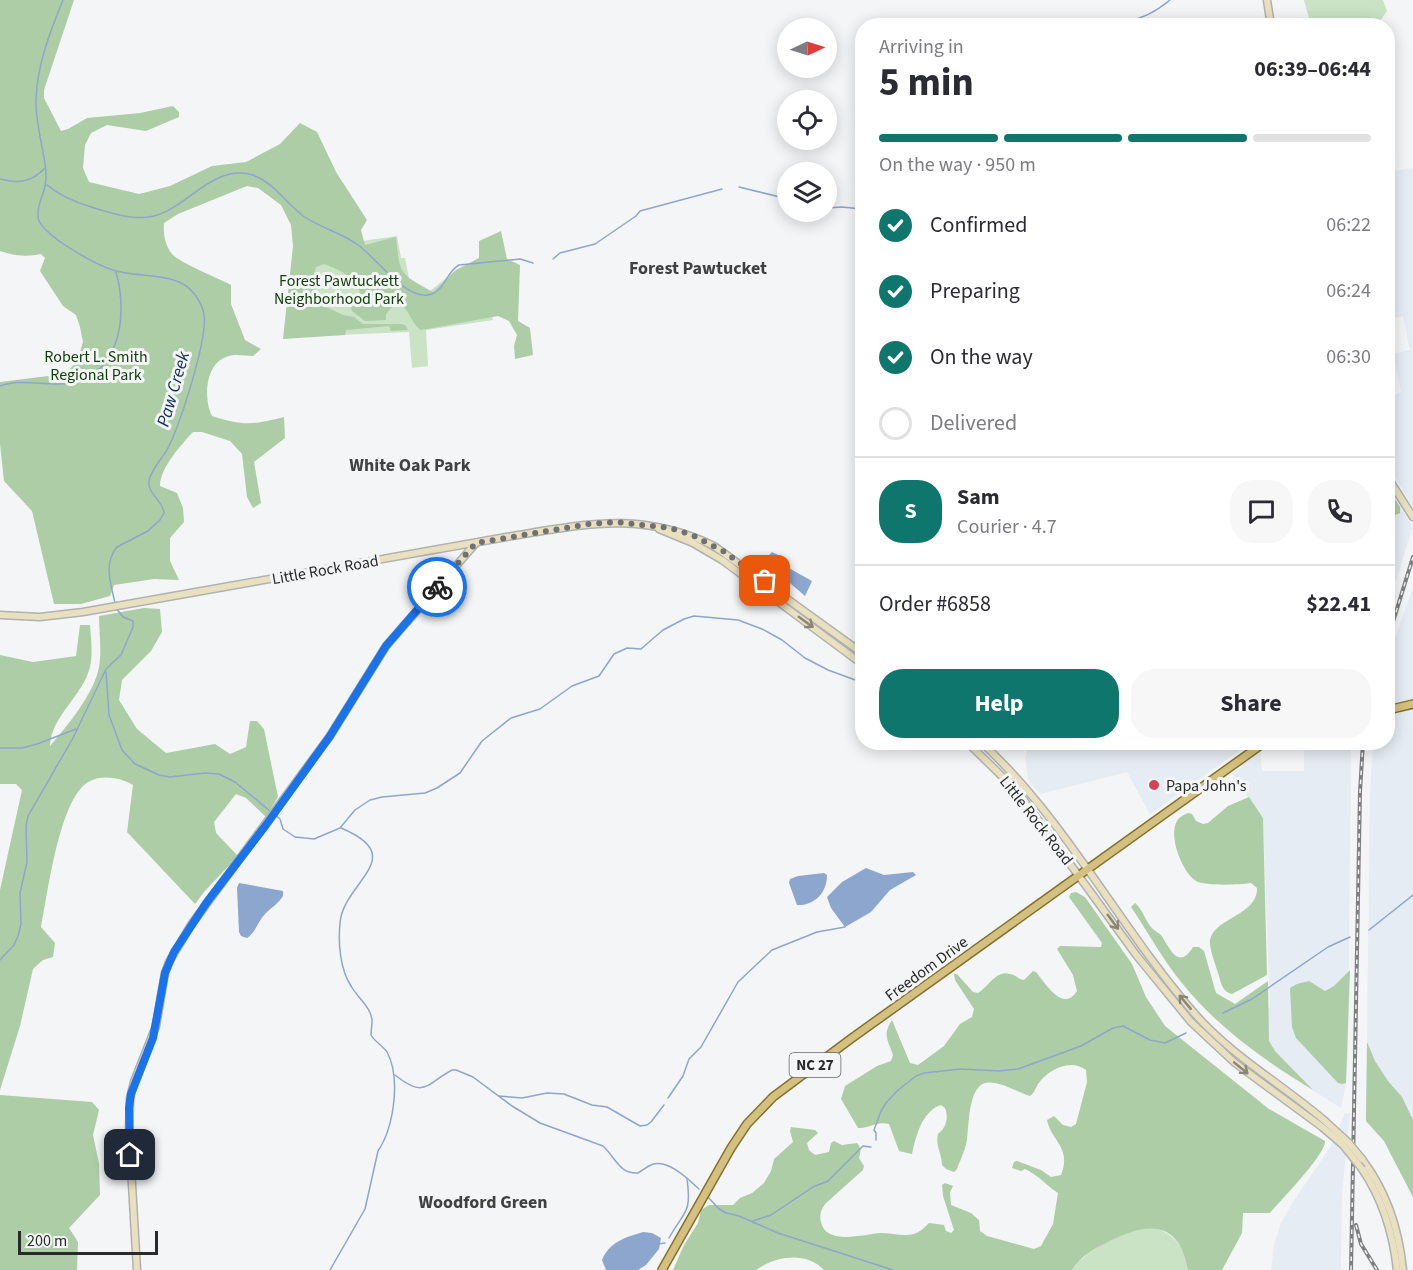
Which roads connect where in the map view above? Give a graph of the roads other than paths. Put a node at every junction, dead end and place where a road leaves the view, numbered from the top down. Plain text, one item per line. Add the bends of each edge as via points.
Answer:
1 (1267, 0) edge
2 (1270, 18) edge
3 (1395, 489) edge
4 (1413, 517) edge
5 (650, 526) junction
6 (476, 543) junction
7 (0, 615) edge
8 (855, 648) edge
9 (855, 659) edge
10 (1413, 704) edge
11 (1395, 708) edge
12 (975, 750) edge
13 (989, 750) edge
14 (1253, 750) edge
15 (1087, 868) junction
16 (1079, 874) junction
17 (1324, 1124) junction
18 (137, 1270) edge
19 (663, 1270) edge
20 (1397, 1270) edge
21 (1403, 1270) edge

1 - 2 main road
3 - 4 main road
5 - 6 main road, Little Rock Road via 598,523
5 - 8 main road, Little Rock Road via 681,531 714,546
5 -> 9 main road, Little Rock Road via 722,560
6 - 7 main road, Little Rock Road via 107,608 40,617
6 - 18 main road via 386,646 335,729 174,952 165,973 156,1026 134,1082 129,1108
10 - 11 main road
12 - 16 main road, Little Rock Road via 1017,791
13 - 15 main road, Little Rock Road via 1039,803
14 - 15 main road, Freedom Drive / NC 27
15 - 16 main road, Freedom Drive / NC 27
17 -> 15 main road, Little Rock Road via 1197,1015
16 -> 17 main road, Little Rock Road via 1137,956 1191,1022 1235,1063
16 - 19 main road, Freedom Drive / NC 27 via 765,1104 731,1148
17 - 20 main road, bridge via 1362,1169 1378,1196 1388,1221
17 - 21 main road, bridge via 1349,1143 1376,1179 1394,1219

